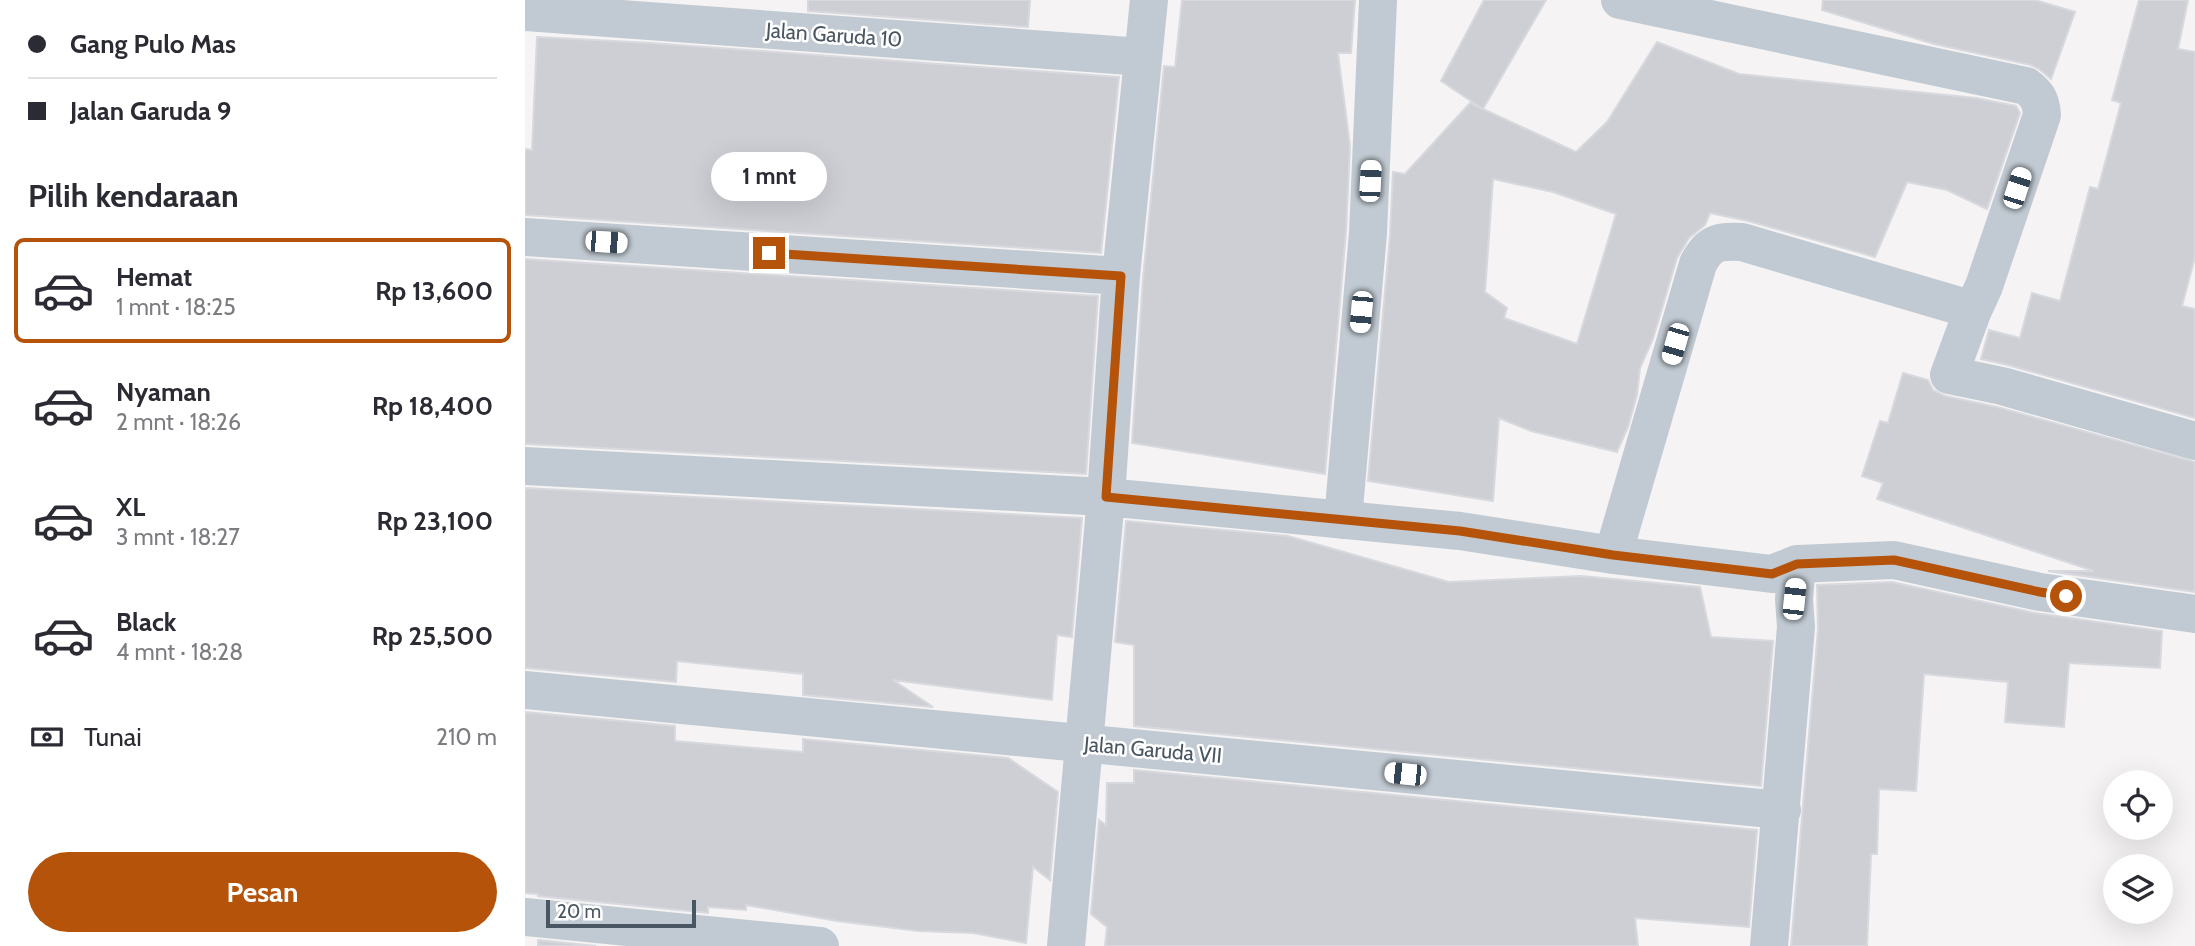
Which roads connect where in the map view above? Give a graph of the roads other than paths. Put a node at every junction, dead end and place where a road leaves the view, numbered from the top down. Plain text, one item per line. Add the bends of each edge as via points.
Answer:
1 (1149, 0) edge
2 (1378, 0) edge
3 (1620, 0) edge
4 (525, 12) edge
5 (762, 15) edge
6 (1143, 57) junction
7 (525, 237) edge
8 (1121, 276) junction
9 (1972, 310) junction
10 (2195, 441) edge
11 (525, 466) edge
12 (1106, 497) junction
13 (1343, 520) junction
14 (1613, 555) junction
15 (1797, 564) junction
16 (2195, 614) edge
17 (525, 690) edge
18 (1083, 744) junction
19 (1781, 810) junction
20 (525, 917) edge
21 (820, 946) edge
22 (1066, 946) edge
23 (1769, 946) edge

1 - 6 street
2 - 13 street via 1368,233
3 - 9 street via 2026,86 2036,94 2042,115
4 - 5 street, Jalan Garuda 10
5 - 6 street, Jalan Garuda 10
6 - 8 street
7 - 8 street
8 - 12 street
9 - 10 street via 1949,375
9 - 14 street via 1742,242 1722,241 1705,250
11 - 12 street
12 - 13 street
12 - 18 street
13 - 14 street via 1460,531
14 - 15 street via 1772,574
15 - 16 street via 1894,560 2040,592
15 - 19 street
17 - 18 street, Jalan Garuda VII
18 - 19 street, Jalan Garuda VII
18 - 22 street
19 - 23 street
20 - 21 street

